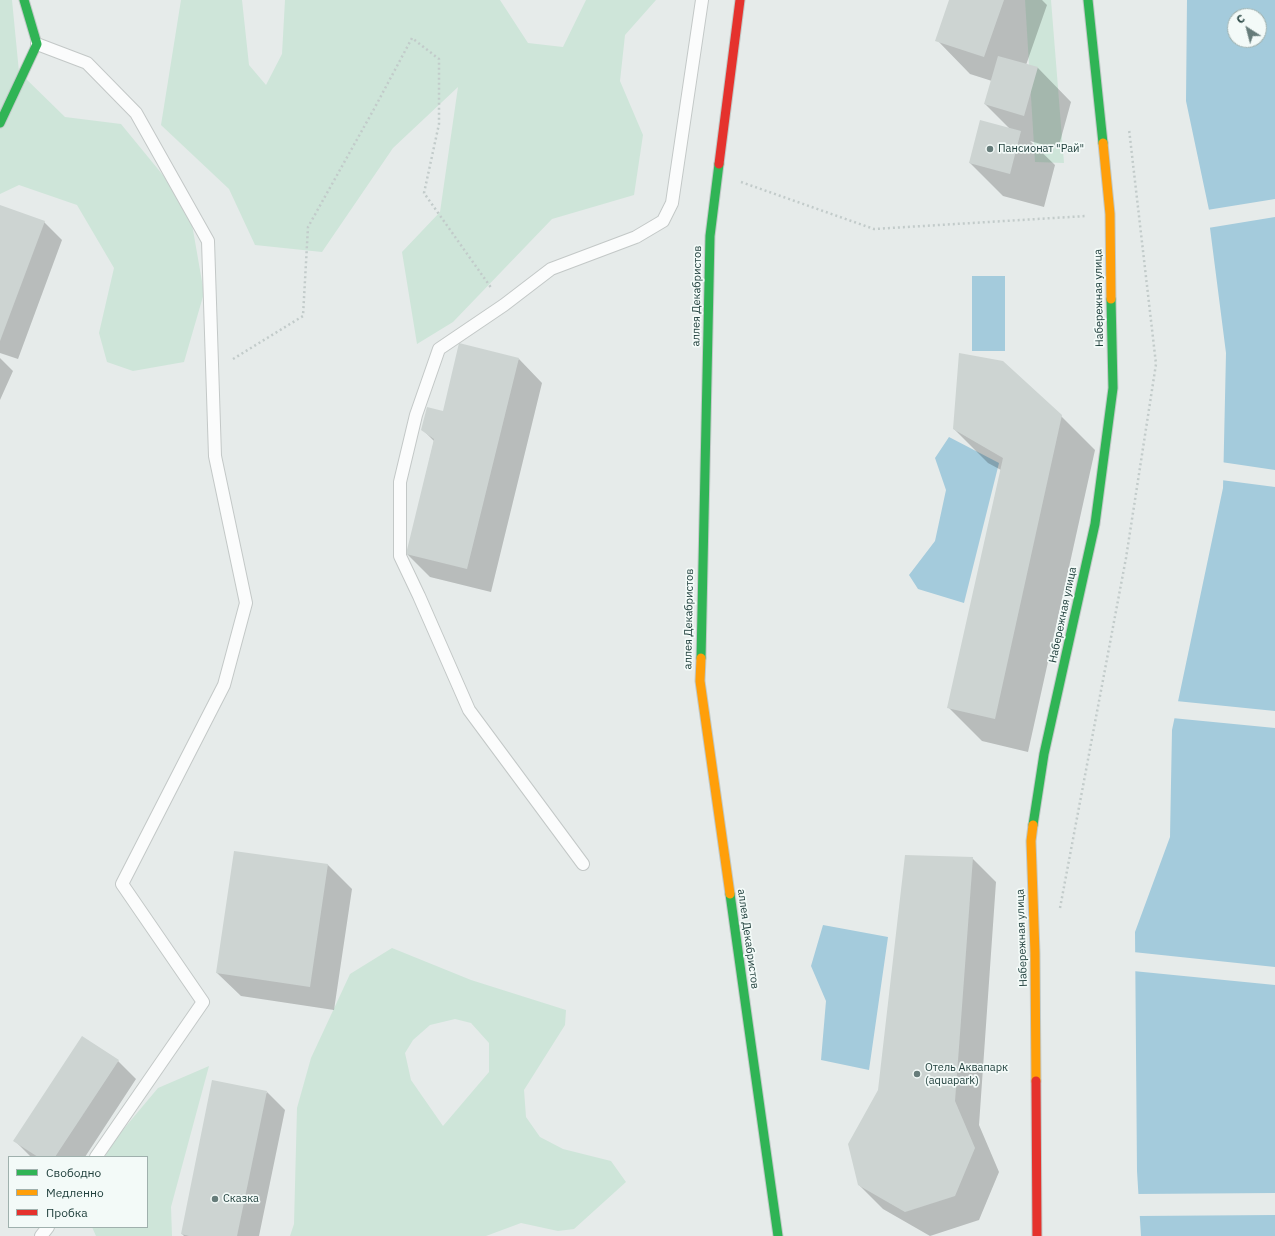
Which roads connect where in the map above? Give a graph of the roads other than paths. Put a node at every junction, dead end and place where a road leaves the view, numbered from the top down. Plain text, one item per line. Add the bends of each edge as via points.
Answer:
1 (24, 0) edge
2 (702, 0) edge
3 (740, 0) edge
4 (1088, 0) edge
5 (37, 44) junction
6 (0, 123) edge
7 (583, 864) dead end
8 (97, 1156) edge
9 (47, 1228) edge
10 (41, 1236) edge
11 (778, 1236) edge
12 (1037, 1236) edge

1 - 5 street
2 - 7 lane via 672,203 663,221 636,237 551,270 440,349 416,415 400,482 400,556 469,710
3 - 11 street, аллея Декабристов via 710,236 700,681
4 - 12 street, Набережная улица via 1110,214 1113,388 1095,524 1044,754 1031,841 1035,953
5 - 6 street
5 - 8 lane via 87,63 136,113 208,241 215,456 246,603 224,685 122,884 203,1002
9 - 10 lane

